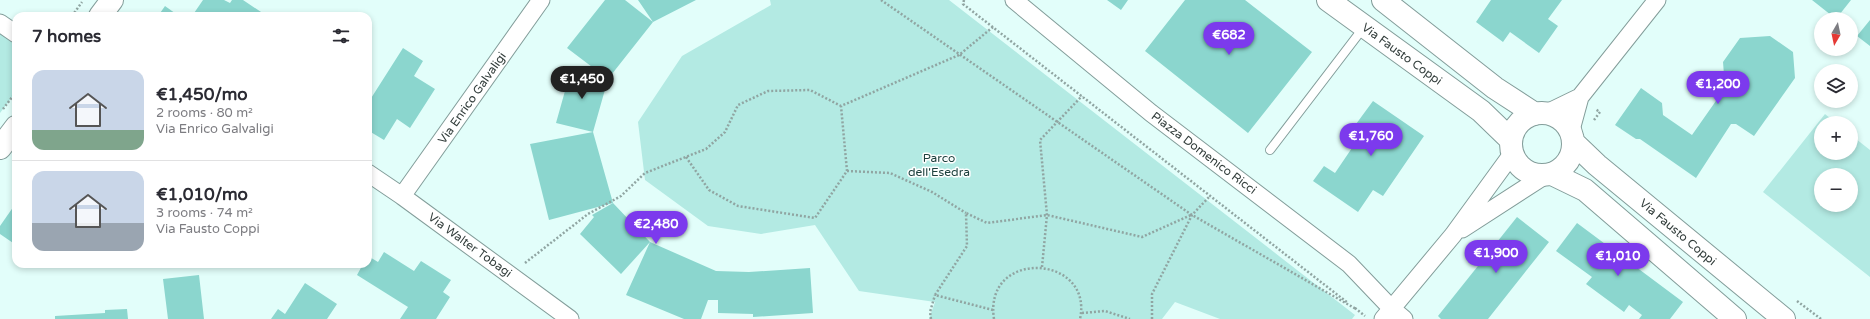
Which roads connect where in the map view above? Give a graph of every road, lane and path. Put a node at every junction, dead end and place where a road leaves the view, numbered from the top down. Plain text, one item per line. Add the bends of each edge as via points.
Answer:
1 (84, 0) edge
2 (112, 0) edge
3 (541, 0) edge
4 (881, 0) edge
5 (964, 0) edge
6 (1014, 0) edge
7 (1328, 0) edge
8 (1383, 0) edge
9 (1657, 0) edge
10 (75, 12) edge
11 (103, 12) edge
12 (0, 23) edge
13 (1365, 26) junction
14 (993, 27) junction
15 (12, 31) edge
16 (959, 55) junction
17 (1082, 96) junction
18 (1580, 97) junction
19 (12, 98) edge
20 (840, 106) junction
21 (1541, 113) junction
22 (0, 114) edge
23 (1057, 122) junction
24 (12, 132) edge
25 (1572, 137) junction
26 (1512, 147) junction
27 (0, 148) edge
28 (1270, 150) dead end
29 (686, 157) junction
30 (847, 171) junction
31 (1548, 175) junction
32 (372, 176) edge
33 (402, 196) junction
34 (1210, 196) junction
35 (966, 213) junction
36 (1047, 215) junction
37 (1192, 215) junction
38 (1454, 235) junction
39 (1042, 267) junction
40 (510, 275) junction
41 (935, 296) junction
42 (1356, 309) junction
43 (993, 310) junction
44 (1082, 313) junction
45 (1387, 314) edge
46 (570, 319) edge
47 (931, 319) edge
48 (994, 319) edge
49 (1080, 319) edge
50 (1130, 319) edge
51 (1152, 319) edge
52 (1369, 319) edge
53 (1404, 319) edge
54 (1735, 319) edge
55 (1784, 319) edge

1 - 10 path
2 - 11 street
3 - 33 street, Via Enrico Galvaligi
4 - 16 path
5 - 14 path via 963,4
6 - 45 street, Piazza Domenico Ricci via 1151,113 1349,264
7 - 13 street, Via Fausto Coppi
8 - 21 street, Via Fausto Coppi via 1496,88
9 - 18 street
12 - 15 street
13 - 26 street, Via Fausto Coppi via 1481,111
13 - 28 lane
14 - 16 path
14 - 17 path
16 - 20 path
16 - 23 path
17 - 23 path
17 - 34 path
18 - 21 street
18 - 25 street
19 - 22 path
20 - 29 path via 810,90 768,91 738,105 725,132 706,149
20 - 30 path
21 - 25 street, Via Fausto Coppi via 1557,116 1565,122
21 - 26 street via 1519,123
23 - 36 path via 1040,140
23 - 37 path
24 - 27 street
25 - 31 street via 1573,153 1568,162 1561,170
25 - 55 street, Via Fausto Coppi
26 - 31 street, Via Fausto Coppi via 1517,163 1524,170 1533,174
26 - 38 street
29 - 30 path via 709,190 738,206 815,218
29 - 40 path via 645,173 621,196 588,214
30 - 35 path via 890,174 932,192
31 - 38 street
31 - 54 street, Via Fausto Coppi via 1585,190
32 - 33 street, Via Walter Tobagi
33 - 40 street, Via Walter Tobagi
34 - 37 path
34 - 42 path
35 - 36 path via 987,223
35 - 41 path via 967,246
36 - 37 path via 1142,237
36 - 39 path
37 - 42 path
37 - 51 path via 1152,294
38 - 45 street
39 - 43 path via 1027,268 1014,273 1003,283 996,296
39 - 44 path via 1055,270 1075,287
40 - 46 street, Via Walter Tobagi
41 - 43 path
41 - 47 path via 930,312
42 - 52 path
43 - 48 path
44 - 49 path
44 - 50 path via 1105,311
45 - 53 street, Piazza Domenico Ricci

